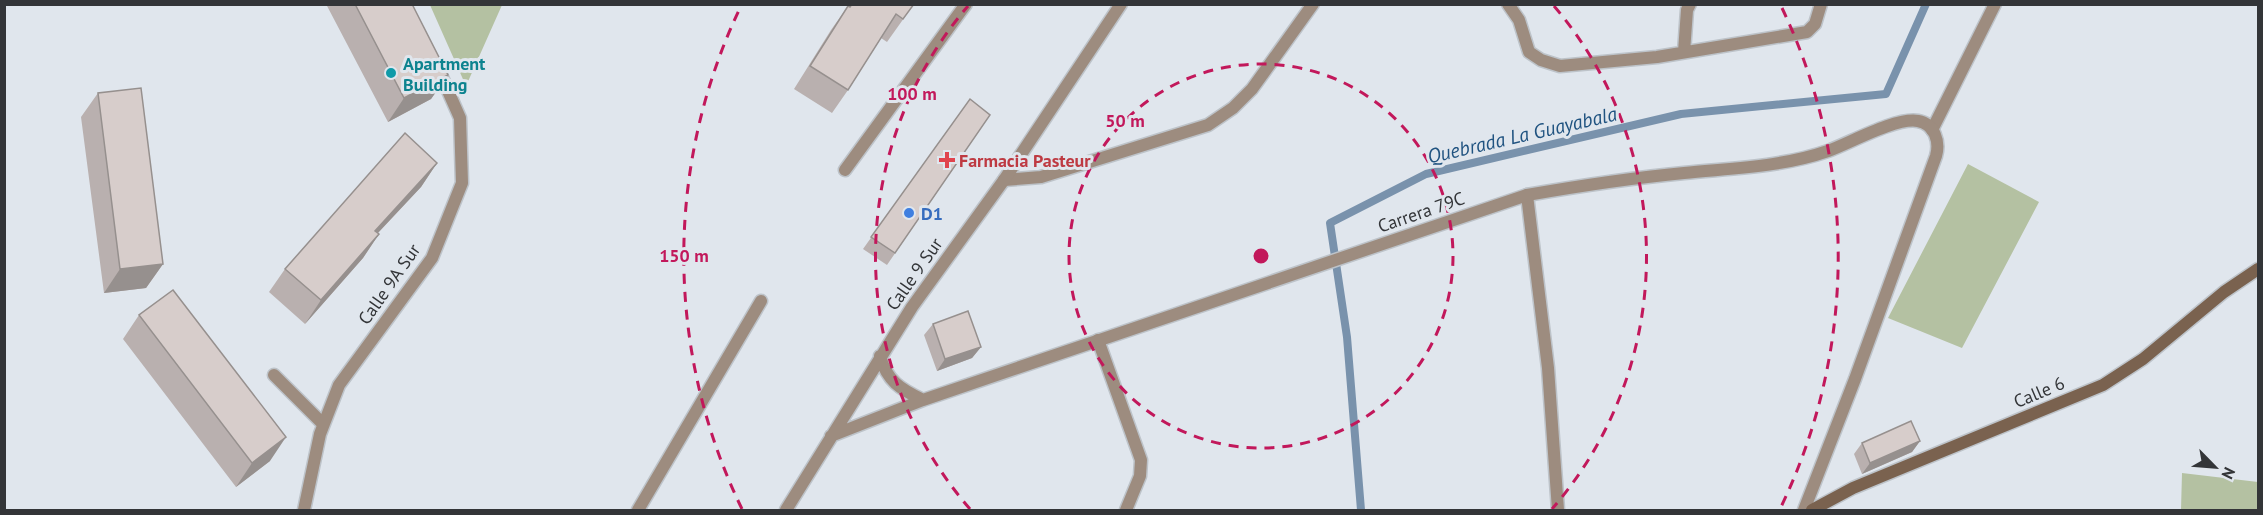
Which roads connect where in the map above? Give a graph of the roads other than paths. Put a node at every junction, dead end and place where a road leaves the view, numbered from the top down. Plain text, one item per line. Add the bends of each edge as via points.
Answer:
1 (966, 4) edge
2 (1121, 4) edge
3 (1313, 4) edge
4 (1508, 4) edge
5 (1690, 4) edge
6 (1821, 4) edge
7 (1995, 4) edge
8 (1684, 52) junction
9 (433, 56) edge
10 (1934, 133) junction
11 (845, 170) dead end
12 (1004, 180) junction
13 (1527, 195) junction
14 (2259, 269) edge
15 (761, 301) dead end
16 (1098, 340) junction
17 (880, 356) junction
18 (274, 375) dead end
19 (923, 400) junction
20 (323, 424) junction
21 (831, 436) junction
22 (304, 510) edge
23 (638, 510) edge
24 (786, 510) edge
25 (1126, 510) edge
26 (1558, 510) edge
27 (1804, 510) edge
28 (1812, 510) edge

1 - 11 street
2 - 12 street, Calle 9 Sur
3 - 12 street via 1252,88 1233,108 1208,125 1041,177
4 - 8 street via 1519,20 1529,52 1560,66
5 - 8 street
6 - 8 street via 1815,24 1807,32
7 - 10 street
9 - 20 street, Calle 9A Sur via 460,118 462,183 432,258 339,385
10 - 13 street, Carrera 79C via 1915,120 1806,158 1614,180
10 - 27 street via 1936,156
12 - 17 street, Calle 9 Sur
13 - 16 street, Carrera 79C
13 - 26 street via 1548,368
14 - 28 street, Calle 6 via 2224,292 2143,359 2103,385 1853,488
15 - 23 street
16 - 19 street, Carrera 79C
16 - 25 street via 1141,460 1140,476
17 - 19 street via 890,379
17 - 21 street, Calle 9 Sur
18 - 20 street
19 - 21 street, Carrera 79C
20 - 22 street, Calle 9A Sur
21 - 24 street, Calle 9 Sur

